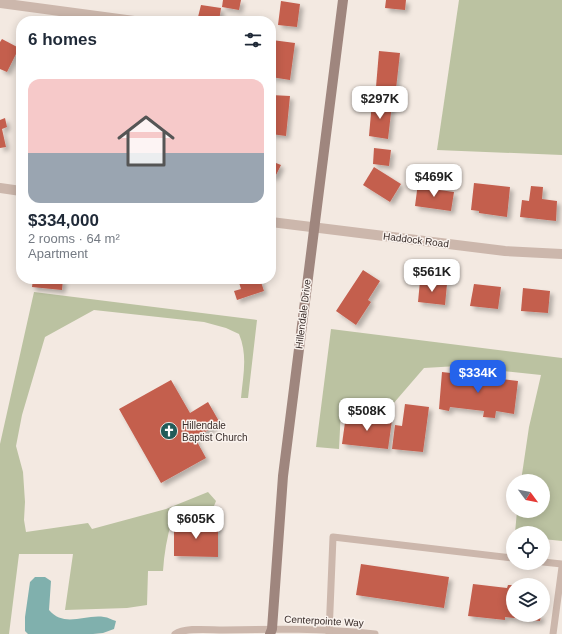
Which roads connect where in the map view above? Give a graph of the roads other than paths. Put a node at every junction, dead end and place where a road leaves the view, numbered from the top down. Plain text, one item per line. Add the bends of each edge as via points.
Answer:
1 (343, 0) edge
2 (0, 3) edge
3 (97, 16) edge
4 (0, 188) edge
5 (16, 190) edge
6 (276, 223) edge
7 (315, 227) junction
8 (562, 254) edge
9 (506, 557) edge
10 (550, 563) edge
11 (562, 565) edge
12 (272, 632) edge
13 (329, 632) edge
14 (174, 634) edge
15 (375, 634) edge
16 (553, 634) edge

1 - 7 main road, Hillendale Drive
2 - 3 street
4 - 5 street
6 - 7 street, Haddock Road
7 - 8 street, Haddock Road via 505,251
7 - 12 main road, Hillendale Drive via 283,476
9 - 13 lane via 333,537
10 - 11 lane
11 - 16 lane
12 - 13 lane, Centerpointe Way
12 - 14 lane, Centerpointe Way via 190,630
13 - 15 lane, Centerpointe Way

